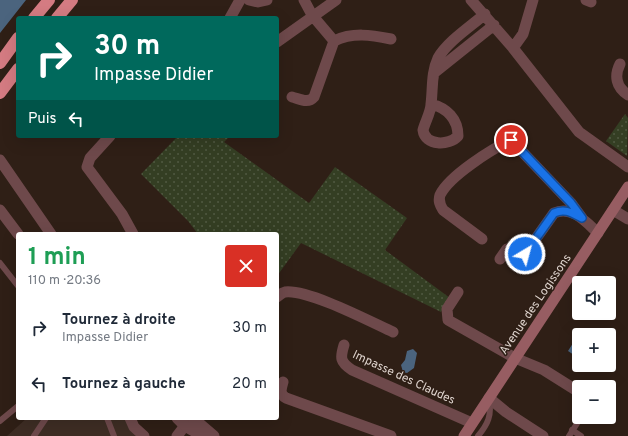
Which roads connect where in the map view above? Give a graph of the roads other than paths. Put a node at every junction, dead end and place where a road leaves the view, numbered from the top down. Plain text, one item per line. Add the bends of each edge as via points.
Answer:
1 (49, 0) edge
2 (72, 0) edge
3 (240, 0) edge
4 (249, 0) edge
5 (267, 0) edge
6 (304, 0) edge
7 (336, 0) edge
8 (471, 0) edge
9 (533, 0) edge
10 (485, 14) junction
11 (312, 15) junction
12 (36, 16) edge
13 (59, 16) edge
14 (231, 16) edge
15 (494, 25) junction
16 (391, 39) dead end
17 (279, 40) edge
18 (16, 41) edge
19 (334, 41) junction
20 (513, 48) junction
21 (0, 63) edge
22 (620, 64) dead end
23 (16, 72) edge
24 (434, 73) junction
25 (0, 94) edge
26 (628, 95) edge
27 (292, 97) dead end
28 (431, 104) dead end
29 (108, 138) edge
30 (0, 161) edge
31 (628, 167) edge
32 (628, 187) edge
33 (614, 210) junction
34 (2, 218) edge
35 (582, 218) junction
36 (628, 219) edge
37 (16, 232) edge
38 (50, 232) edge
39 (132, 232) edge
40 (598, 233) junction
41 (482, 239) dead end
42 (500, 259) dead end
43 (0, 263) edge
44 (16, 283) edge
45 (458, 292) dead end
46 (279, 295) edge
47 (393, 332) dead end
48 (344, 345) dead end
49 (515, 358) junction
50 (283, 382) dead end
51 (572, 388) edge
52 (489, 398) junction
53 (16, 408) edge
54 (45, 420) edge
55 (108, 420) edge
56 (131, 420) edge
57 (0, 421) edge
58 (190, 421) edge
59 (472, 423) junction
60 (577, 424) edge
61 (571, 433) edge
62 (34, 436) edge
63 (114, 436) edge
64 (144, 436) edge
65 (177, 436) edge
66 (202, 436) edge
67 (214, 436) edge
68 (391, 436) edge
69 (464, 436) edge
70 (478, 436) edge
71 (543, 436) edge
72 (581, 436) edge

1 - 12 highway
2 - 13 highway
3 - 14 street
4 - 5 street
6 - 11 street
7 - 11 street
8 - 10 street
9 - 20 street via 523,34
10 - 15 street
10 - 24 street via 444,49 437,60
11 - 17 street
11 - 19 street
15 - 20 street
15 - 24 street
16 - 19 street via 355,34
18 - 21 highway
19 - 27 street via 311,101
20 - 31 street via 579,132
22 - 26 street via 616,80 620,90
23 - 25 highway
24 - 28 street
29 - 39 street via 90,158 87,168 122,214
30 - 38 street
32 - 33 main road, Avenue des Logissons
33 - 36 street
33 - 40 main road, Avenue des Logissons
34 - 37 street
35 - 40 street
35 - 41 street via 511,140 458,174 440,196 442,210
35 - 42 street via 561,210 554,213 525,254 519,255 507,249
40 - 49 main road, Avenue des Logissons
43 - 44 lane
45 - 49 street via 447,309 448,320
46 - 47 street via 282,292 290,292 317,299
48 - 59 street, Impasse des Claudes via 340,358 342,363 352,370
49 - 51 street via 544,370
49 - 52 main road, Avenue des Logissons
50 - 68 street via 280,390 286,398
52 - 59 main road, Avenue des Logissons
52 - 70 lane via 489,420
52 - 71 street
53 - 57 lane
54 - 62 lane
55 - 63 lane
56 - 64 street via 134,427
58 - 65 street
58 - 66 street
58 - 67 street
59 - 69 main road, Avenue des Logissons
60 - 61 lane
61 - 72 lane

